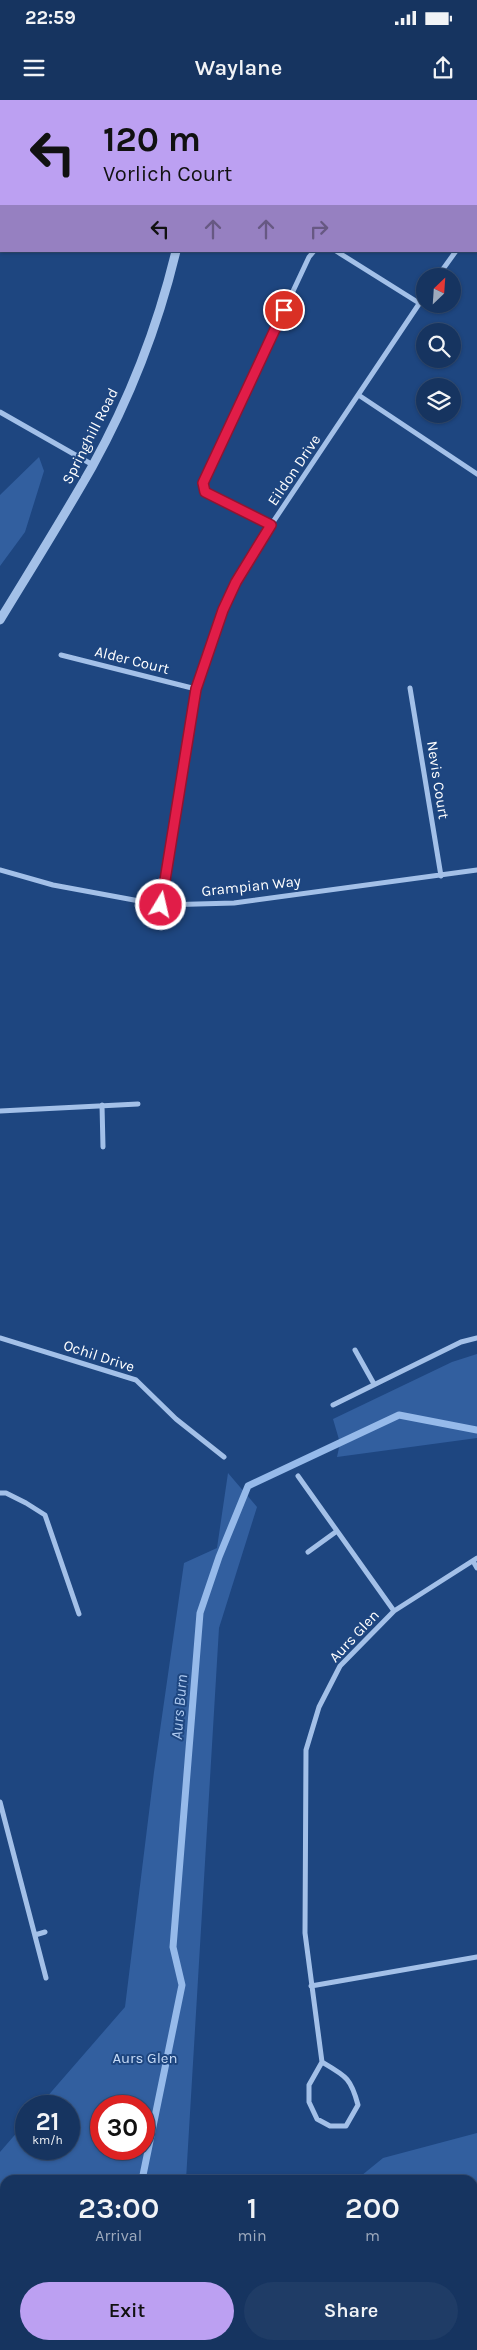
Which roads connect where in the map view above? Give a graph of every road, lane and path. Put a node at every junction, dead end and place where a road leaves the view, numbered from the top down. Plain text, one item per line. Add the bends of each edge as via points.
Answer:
1 (176, 252) edge
2 (313, 252) edge
3 (338, 252) edge
4 (455, 252) edge
5 (444, 268) edge
6 (416, 302) edge
7 (416, 309) edge
8 (360, 396) junction
9 (0, 412) edge
10 (92, 466) junction
11 (477, 474) edge
12 (271, 525) junction
13 (0, 620) edge
14 (61, 655) dead end
15 (410, 688) dead end
16 (196, 689) junction
17 (0, 870) edge
18 (477, 870) edge
19 (441, 876) junction
20 (161, 905) junction
21 (138, 1104) dead end
22 (102, 1105) junction
23 (0, 1110) edge
24 (103, 1147) dead end
25 (0, 1338) edge
26 (477, 1338) edge
27 (355, 1350) dead end
28 (374, 1384) junction
29 (333, 1405) dead end
30 (224, 1458) dead end
31 (298, 1476) dead end
32 (0, 1493) edge
33 (337, 1531) junction
34 (308, 1552) dead end
35 (475, 1560) edge
36 (477, 1568) edge
37 (394, 1612) junction
38 (79, 1614) dead end
39 (0, 1802) edge
40 (45, 1932) dead end
41 (35, 1935) junction
42 (477, 1957) edge
43 (46, 1978) dead end
44 (312, 1986) junction
45 (322, 2062) junction

1 - 10 street, Springhill Road via 140,367
2 - 12 street via 203,483 205,492
3 - 6 street
4 - 5 street
7 - 8 street, Eildon Drive
8 - 11 street
8 - 12 street, Eildon Drive
9 - 10 street
10 - 13 street, Springhill Road
12 - 16 street, Eildon Drive via 223,610
14 - 16 street, Alder Court
15 - 19 street, Nevis Court
16 - 20 street, Eildon Drive
17 - 20 street, Grampian Way via 53,885
18 - 19 street, Grampian Way
19 - 20 street, Grampian Way via 234,903
21 - 22 street
22 - 23 street
22 - 24 street
25 - 30 street, Ochil Drive via 136,1380 176,1419
26 - 28 street via 461,1342
27 - 28 street
28 - 29 street
31 - 33 street, Aurs Glen
32 - 38 street via 6,1493 45,1515
33 - 34 street
33 - 37 street, Aurs Glen
35 - 36 street, Aurs Glen
35 - 37 street, Aurs Glen
37 - 44 street, Aurs Glen via 340,1666 319,1707 306,1750 305,1933
39 - 41 street
40 - 41 street
41 - 43 street
42 - 44 street
44 - 45 street, Aurs Glen
45 - 45 street via 353,2085 358,2105 346,2126 330,2126 317,2119 309,2102 309,2085

